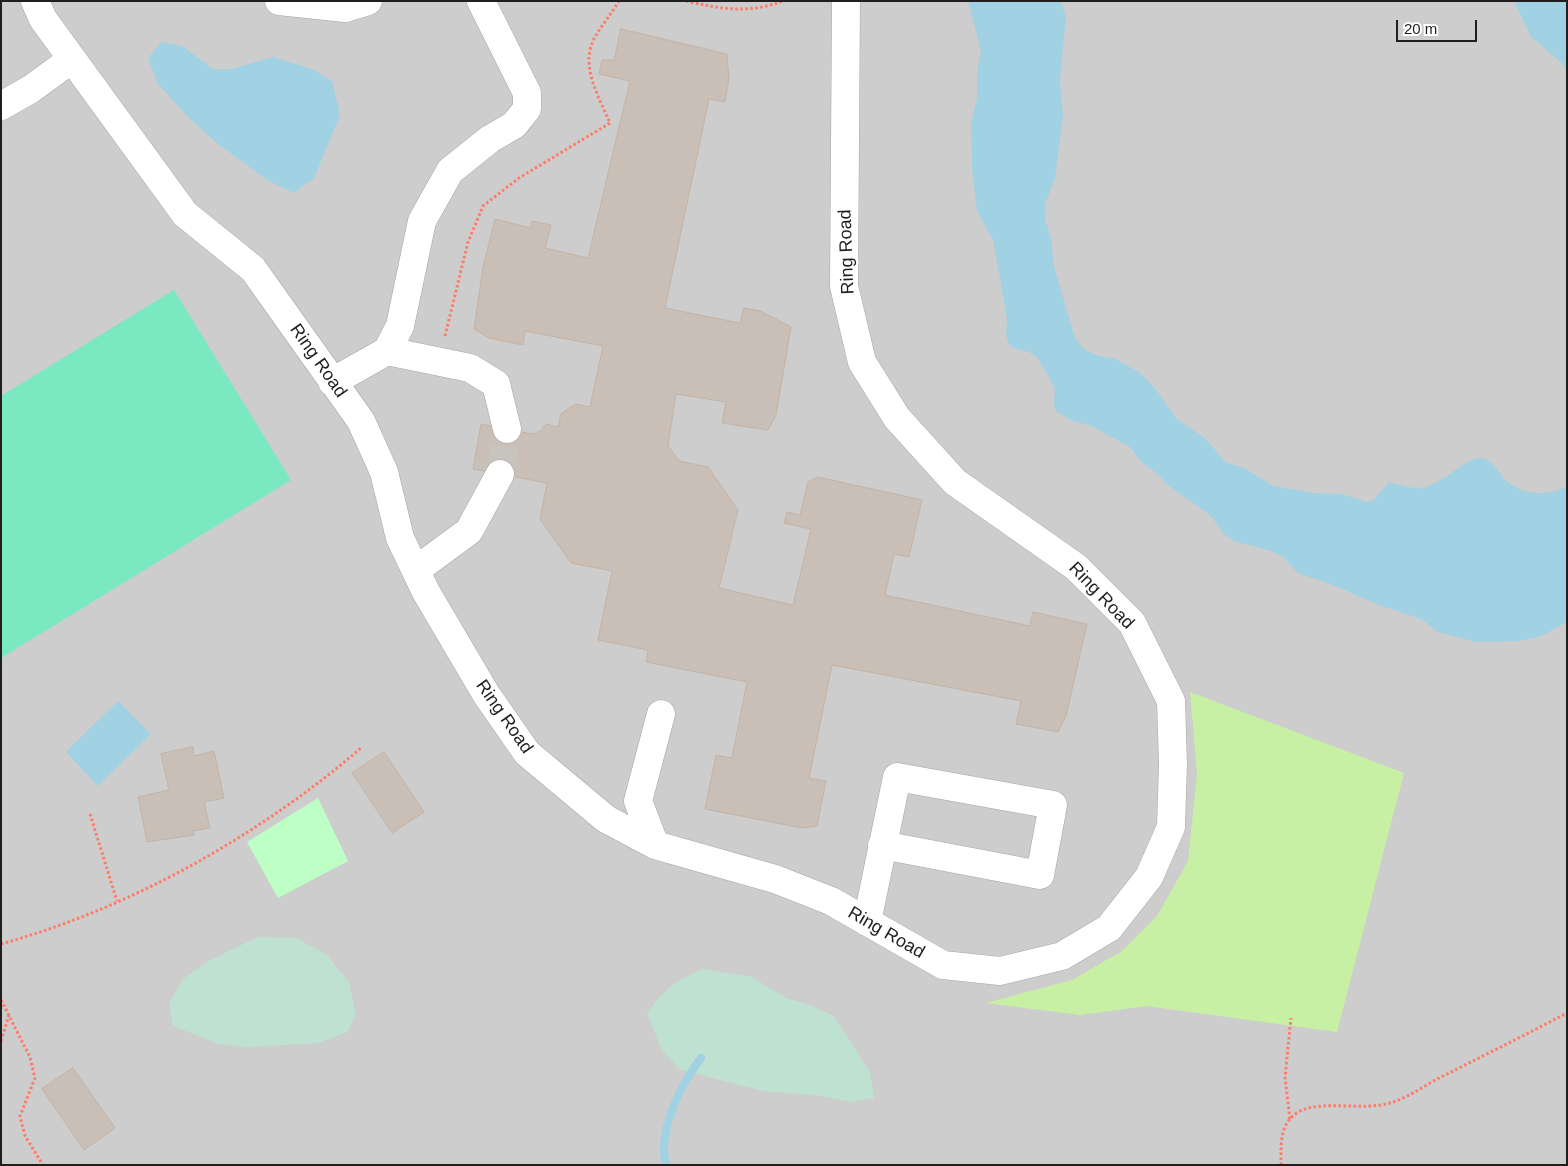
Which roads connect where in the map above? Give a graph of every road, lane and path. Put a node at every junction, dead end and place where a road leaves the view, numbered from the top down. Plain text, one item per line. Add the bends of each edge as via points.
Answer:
1 (35, 1) edge
2 (279, 1) edge
3 (368, 1) edge
4 (481, 1) edge
5 (618, 1) edge
6 (686, 1) edge
7 (783, 1) edge
8 (846, 1) edge
9 (72, 59) junction
10 (1, 106) edge
11 (387, 351) junction
12 (439, 362) junction
13 (332, 382) junction
14 (507, 429) tunnel mouth
15 (500, 474) tunnel mouth
16 (416, 570) junction
17 (661, 714) dead end
18 (362, 748) dead end
19 (90, 814) dead end
20 (655, 845) junction
21 (882, 845) junction
22 (117, 900) junction
23 (867, 922) junction
24 (1, 944) edge
25 (1, 1000) edge
26 (1567, 1013) edge
27 (9, 1015) junction
28 (1291, 1018) dead end
29 (1, 1041) edge
30 (1290, 1120) junction
31 (43, 1165) edge
32 (1281, 1165) edge

1 - 9 street, Ring Road via 43,19
2 - 3 street via 345,8
4 - 11 street via 527,92 527,109 514,125 490,139 450,171 422,221 400,326
5 - 12 path via 594,39 588,58 591,76 610,123 519,178 483,206 468,242
6 - 7 path via 739,10 762,9
8 - 23 street, Ring Road via 844,286 862,362 897,418 955,482 1076,567 1132,623 1171,701 1173,764 1171,827 1149,878 1109,928 1062,956 1000,971 943,964
9 - 10 street via 31,90
9 - 13 street, Ring Road via 185,214 253,269
11 - 12 street
11 - 13 street
12 - 14 street via 470,368 496,384
13 - 16 street, Ring Road via 361,421 384,472 400,538
15 - 16 street via 469,531
16 - 20 street, Ring Road via 486,694 527,754 606,819
17 - 20 street via 638,801
18 - 22 path via 319,784 197,864
19 - 22 path
20 - 23 street, Ring Road via 775,879 831,901
21 - 21 street via 896,777 1053,805 1040,875
21 - 23 street
22 - 24 path via 78,918
25 - 27 path
26 - 30 path via 1391,1103 1354,1108 1316,1106 1300,1111
27 - 29 path
27 - 31 path via 30,1057 35,1078 20,1116 25,1136
28 - 30 path via 1285,1077
30 - 32 path via 1280,1141

